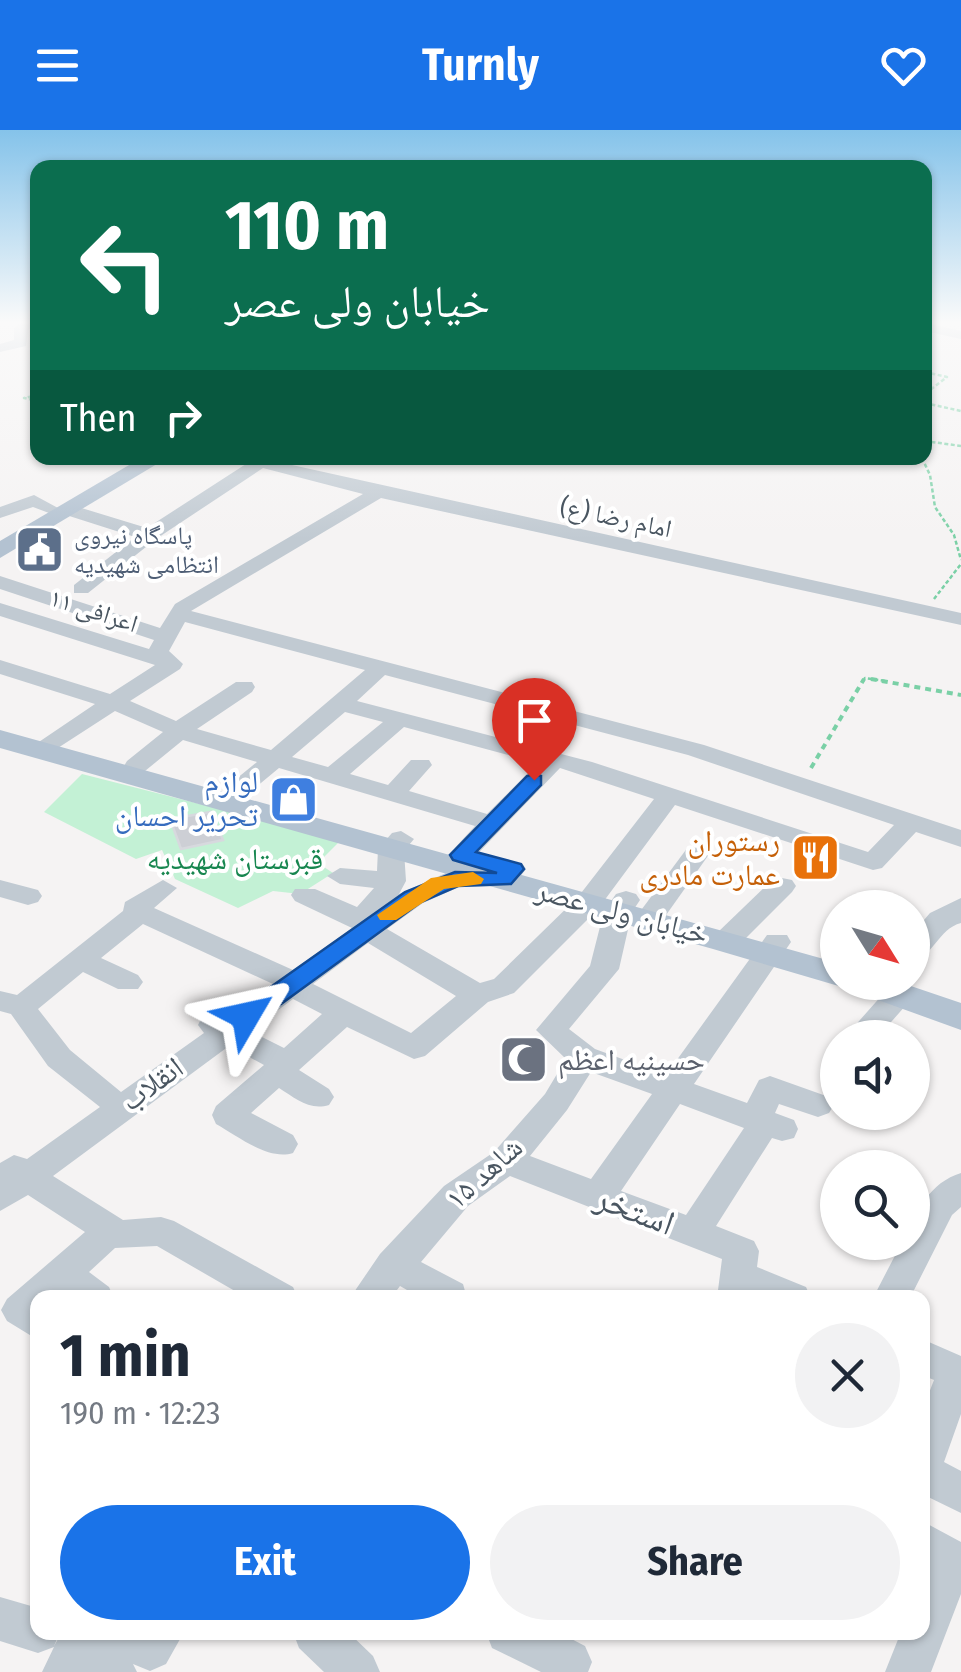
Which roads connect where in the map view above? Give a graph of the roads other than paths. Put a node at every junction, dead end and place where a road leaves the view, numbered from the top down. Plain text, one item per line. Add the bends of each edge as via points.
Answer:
1 (121, 465) edge
2 (141, 465) edge
3 (249, 465) edge
4 (275, 465) edge
5 (378, 492) junction
6 (51, 506) junction
7 (0, 514) edge
8 (149, 535) junction
9 (0, 537) edge
10 (0, 551) edge
11 (6, 589) edge
12 (83, 600) junction
13 (0, 609) edge
14 (178, 614) junction
15 (961, 619) edge
16 (59, 628) junction
17 (166, 637) junction
18 (172, 664) junction
19 (0, 667) edge
20 (381, 668) junction
21 (244, 688) dead end
22 (113, 702) junction
23 (340, 704) junction
24 (400, 719) junction
25 (0, 728) edge
26 (180, 730) junction
27 (0, 739) edge
28 (44, 746) junction
29 (275, 759) junction
30 (556, 759) junction
31 (420, 765) dead end
32 (136, 766) junction
33 (333, 776) junction
34 (234, 793) junction
35 (393, 794) junction
36 (670, 796) junction
37 (912, 822) junction
38 (491, 823) junction
39 (961, 839) edge
40 (697, 853) dead end
41 (395, 856) junction
42 (456, 860) junction
43 (508, 874) junction
44 (340, 876) dead end
45 (782, 886) dead end
46 (0, 888) edge
47 (163, 888) dead end
48 (305, 895) dead end
49 (28, 896) dead end
50 (622, 905) junction
51 (961, 907) edge
52 (140, 912) junction
53 (364, 925) junction
54 (930, 931) edge
55 (730, 935) junction
56 (773, 948) junction
57 (820, 958) edge
58 (79, 960) junction
59 (820, 968) edge
60 (286, 980) junction
61 (128, 982) dead end
62 (477, 995) junction
63 (930, 995) edge
64 (925, 1000) edge
65 (961, 1002) edge
66 (11, 1004) edge
67 (344, 1012) junction
68 (961, 1017) edge
69 (218, 1028) junction
70 (584, 1056) junction
71 (282, 1067) junction
72 (674, 1089) junction
73 (318, 1097) dead end
74 (108, 1098) junction
75 (818, 1105) dead end
76 (768, 1123) junction
77 (281, 1144) dead end
78 (506, 1161) junction
79 (10, 1180) edge
80 (961, 1186) edge
81 (598, 1196) junction
82 (110, 1231) junction
83 (693, 1233) junction
84 (393, 1266) junction
85 (63, 1272) junction
86 (736, 1286) edge
87 (43, 1290) edge
88 (86, 1290) edge
89 (266, 1290) edge
90 (374, 1290) edge
91 (440, 1290) edge
92 (894, 1290) edge
93 (30, 1301) edge
94 (30, 1318) edge
95 (947, 1368) edge
96 (930, 1437) edge
97 (930, 1474) edge
98 (961, 1493) edge
99 (945, 1548) edge
100 (930, 1598) edge
101 (0, 1620) edge
102 (30, 1629) edge
103 (83, 1640) edge
104 (90, 1640) edge
105 (323, 1640) edge
106 (524, 1640) edge
107 (918, 1640) edge
108 (568, 1662) dead end
109 (65, 1672) edge
110 (114, 1672) edge
111 (357, 1672) edge
112 (908, 1672) edge

1 - 6 main road
2 - 6 main road
3 - 8 street
4 - 5 street, امام رضا (ع)
5 - 14 street
5 - 15 street, امام رضا (ع)
6 - 7 street
6 - 8 street
6 - 9 main road
6 - 10 main road
8 - 12 street
11 - 12 street
12 - 16 street
12 - 17 street
13 - 16 street, اعرافی ۱۱
14 - 17 street
14 - 20 street
16 - 18 street, اعرافی ۱۱
17 - 18 street via 157,653
18 - 22 street
19 - 22 street
20 - 23 street
20 - 37 street via 696,750
21 - 26 street
22 - 26 street
22 - 28 street
23 - 24 street
23 - 29 street
24 - 30 street
24 - 33 street
25 - 28 main road, خیابان ولی عصر
26 - 29 street
26 - 32 street
27 - 28 main road, خیابان ولی عصر
28 - 32 main road, خیابان ولی عصر
28 - 41 main road, خیابان ولی عصر
29 - 33 street
29 - 34 street
30 - 36 street
30 - 38 street
31 - 35 street
32 - 34 main road, خیابان ولی عصر
33 - 35 street
34 - 41 main road, خیابان ولی عصر
35 - 38 street
36 - 37 street via 873,862
36 - 50 street
37 - 39 street
38 - 42 street
40 - 50 street
41 - 42 main road, خیابان ولی عصر
41 - 44 street
41 - 53 street, انقلاب via 382,903
42 - 43 main road, خیابان ولی عصر
43 - 50 main road, خیابان ولی عصر
43 - 53 street, انقلاب via 438,883
45 - 55 street
46 - 49 street
47 - 52 street via 136,908
48 - 53 street
50 - 55 main road, خیابان ولی عصر
50 - 62 street via 504,986
50 - 70 street via 604,968 551,1030
51 - 54 street
52 - 58 street
52 - 60 street
53 - 60 street, انقلاب
53 - 62 street
55 - 56 main road, خیابان ولی عصر
56 - 57 main road, خیابان ولی عصر
56 - 59 main road, خیابان ولی عصر
56 - 72 street
58 - 61 street
58 - 66 street
60 - 67 street
60 - 69 street, انقلاب
62 - 67 street via 414,1048
63 - 65 main road
64 - 68 main road
66 - 74 street via 64,1066
67 - 71 street
69 - 71 street
69 - 74 street, انقلاب
69 - 79 street, انقلاب
70 - 72 street
70 - 78 street, شاهد ۱۵
71 - 73 street
71 - 77 street via 228,1115
72 - 76 street
72 - 81 street
74 - 79 street, انقلاب
75 - 76 street via 770,1088
76 - 83 street
78 - 81 street, استخر
78 - 84 street, شاهد ۱۵ via 456,1196
79 - 82 street
80 - 92 street via 940,1205
81 - 83 street, استخر
82 - 85 street
82 - 89 street via 161,1231
83 - 86 street, استخر via 741,1251
84 - 90 street, شاهد ۱۵
84 - 91 street
85 - 87 street
85 - 88 street
93 - 94 street via 20,1310
95 - 96 street
97 - 98 street
99 - 100 street
101 - 102 street
103 - 109 street
104 - 110 street
105 - 111 street
106 - 108 street
107 - 112 street

